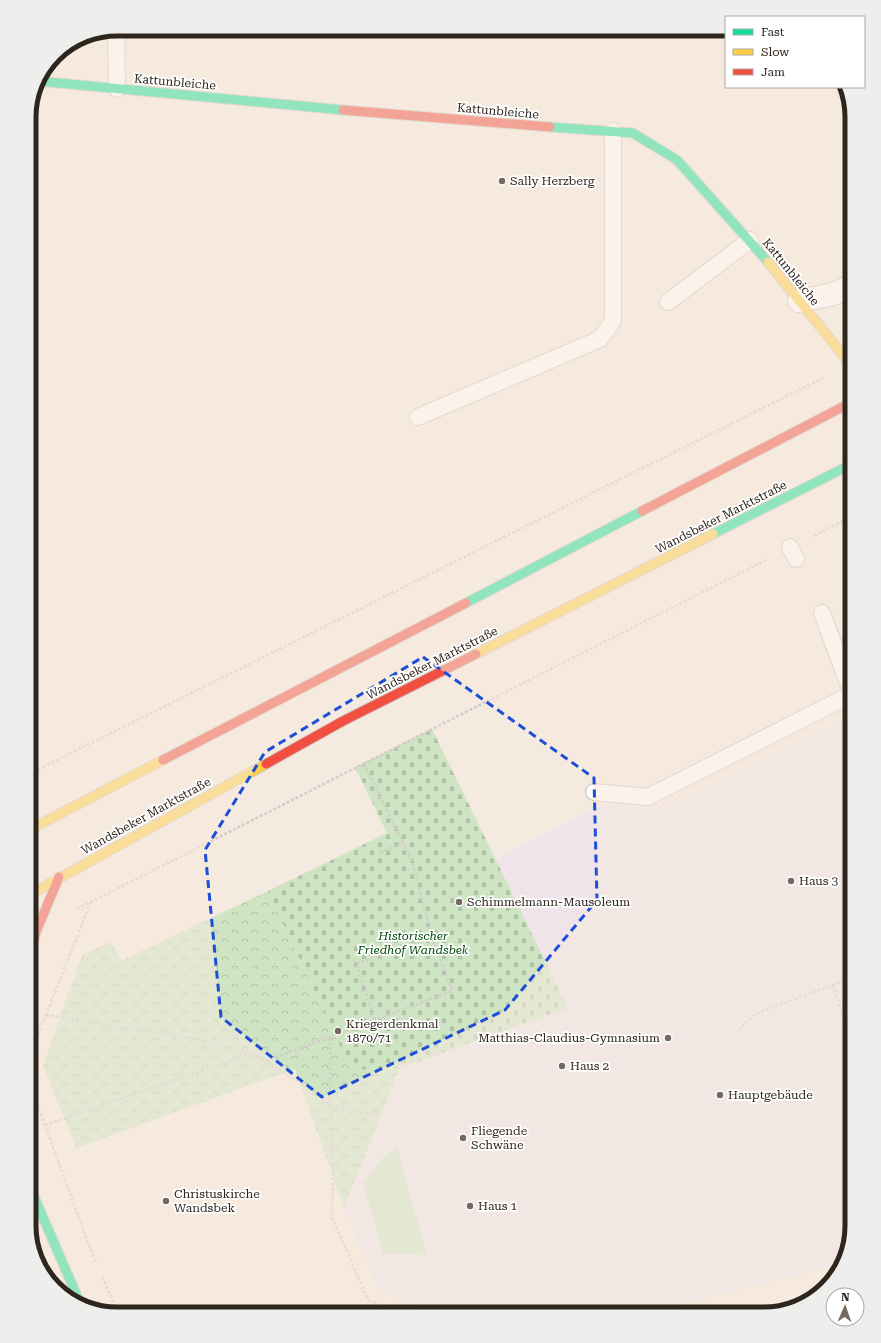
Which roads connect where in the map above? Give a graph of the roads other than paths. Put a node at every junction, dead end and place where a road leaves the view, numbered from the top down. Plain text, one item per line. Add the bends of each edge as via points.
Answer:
1 (116, 36) edge
2 (44, 82) edge
3 (116, 89) junction
4 (613, 131) junction
5 (750, 240) junction
6 (845, 288) edge
7 (799, 301) junction
8 (668, 302) dead end
9 (845, 358) edge
10 (845, 406) edge
11 (418, 417) dead end
12 (845, 468) edge
13 (822, 613) dead end
14 (845, 675) edge
15 (845, 698) edge
16 (594, 792) dead end
17 (36, 826) edge
18 (59, 877) junction
19 (36, 891) edge
20 (36, 932) edge
21 (36, 1201) edge
22 (77, 1296) edge

1 - 3 lane
2 - 3 main road, Kattunbleiche
3 - 4 main road, Kattunbleiche via 475,122
4 - 5 main road, Kattunbleiche via 633,132 677,160
4 - 11 lane via 613,321 600,339
5 - 7 main road, Kattunbleiche
5 - 8 lane
6 - 7 street via 834,294
7 - 9 main road, Kattunbleiche
10 - 17 main road
12 - 18 main road, Wandsbeker Marktstraße via 343,721
13 - 14 lane
15 - 16 lane via 648,797
18 - 19 main road, Wandsbeker Marktstraße
18 - 20 main road
21 - 22 main road

